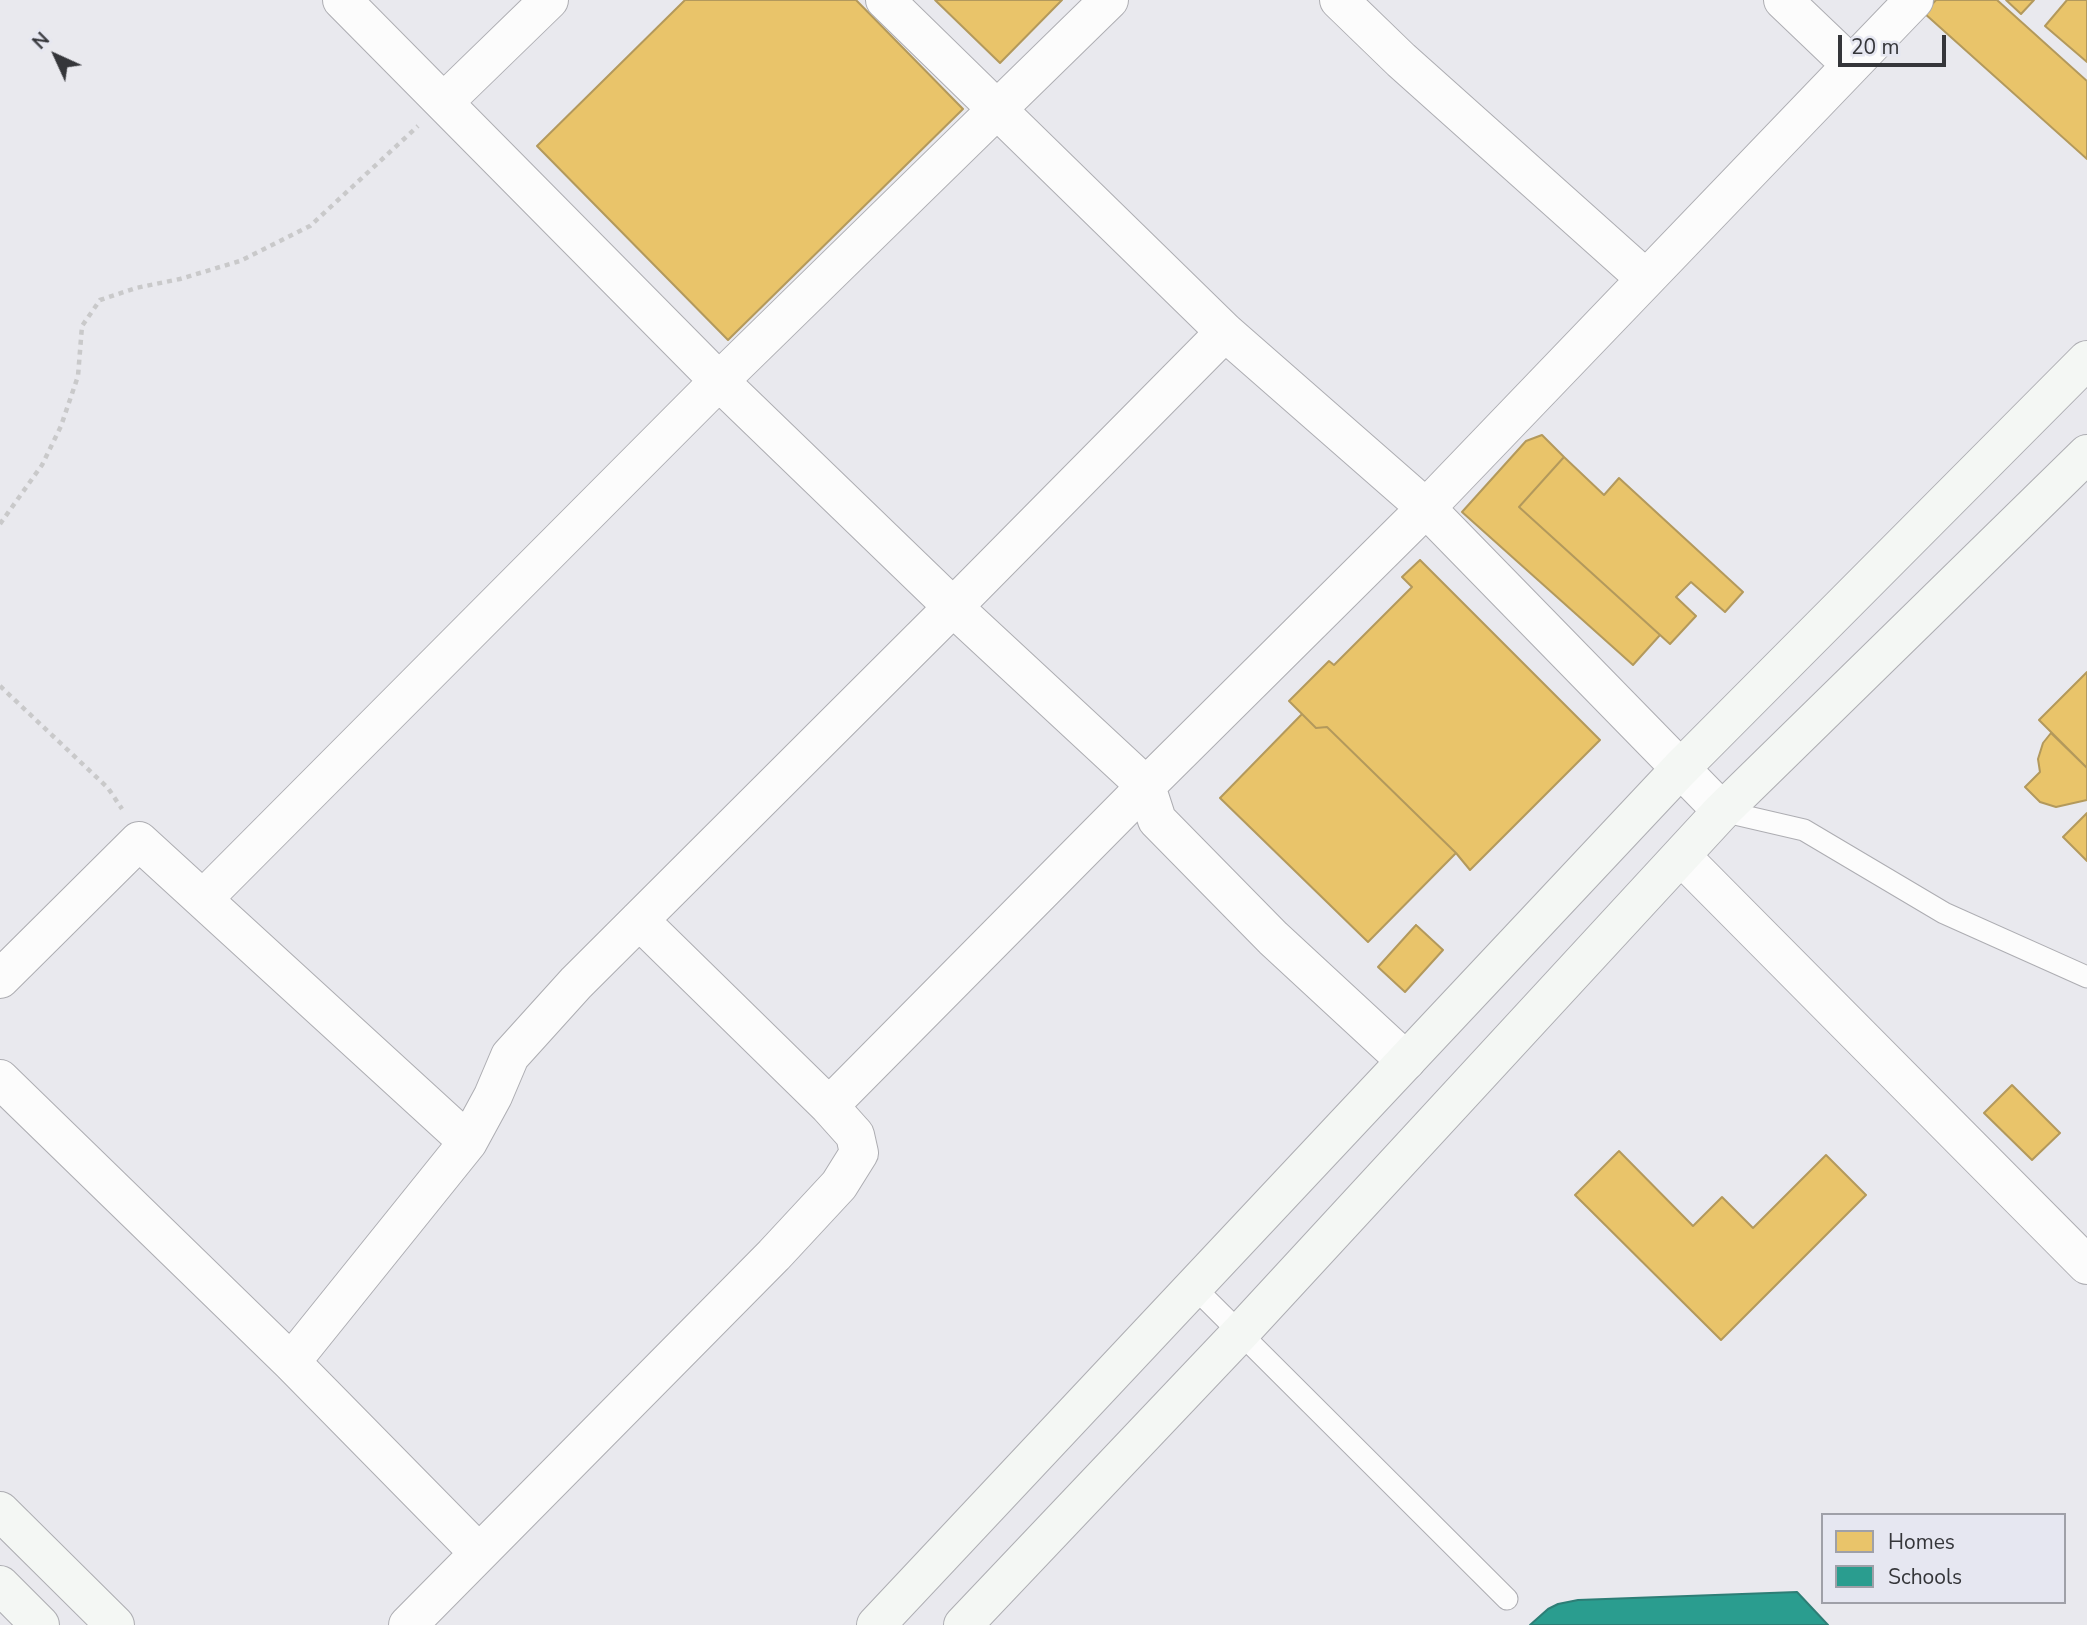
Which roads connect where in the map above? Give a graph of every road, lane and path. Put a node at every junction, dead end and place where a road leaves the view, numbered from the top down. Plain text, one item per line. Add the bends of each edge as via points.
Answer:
1 (342, 0) edge
2 (549, 0) edge
3 (885, 0) edge
4 (1109, 0) edge
5 (1339, 0) edge
6 (1783, 0) edge
7 (1914, 0) edge
8 (1850, 64) junction
9 (444, 102) junction
10 (996, 109) junction
11 (1646, 279) junction
12 (1225, 332) junction
13 (2087, 360) edge
14 (719, 381) junction
15 (2087, 454) edge
16 (1426, 509) junction
17 (0, 524) edge
18 (953, 607) junction
19 (0, 686) edge
20 (1680, 769) junction
21 (1146, 786) junction
22 (1722, 811) junction
23 (139, 841) junction
24 (1682, 857) junction
25 (204, 898) junction
26 (639, 920) junction
27 (2087, 977) edge
28 (0, 979) edge
29 (1406, 1061) junction
30 (0, 1079) edge
31 (829, 1106) junction
32 (468, 1142) junction
33 (2087, 1265) edge
34 (1194, 1287) junction
35 (1241, 1332) junction
36 (291, 1362) junction
37 (0, 1511) edge
38 (39, 1550) junction
39 (479, 1553) junction
40 (0, 1587) edge
41 (1507, 1599) dead end
42 (40, 1625) edge
43 (115, 1625) edge
44 (408, 1625) edge
45 (876, 1625) edge
46 (963, 1625) edge

1 - 9 street
2 - 9 street
3 - 10 street
4 - 10 street
5 - 11 street
6 - 8 street
7 - 8 street
8 - 11 street
9 - 14 street
9 - 17 path via 310,226 240,261 100,300 82,326 78,376 61,426 42,465
10 - 12 street
10 - 14 street
11 - 16 street
12 - 16 street
12 - 18 street
13 - 20 main road
14 - 18 street
14 - 25 street
15 - 22 main road
16 - 20 street
16 - 21 street
18 - 21 street
18 - 26 street
19 - 23 path via 108,788
20 - 22 street
20 - 29 main road
21 - 29 street via 1157,820 1273,938
21 - 31 street
22 - 24 main road
22 - 27 lane via 1804,830 1944,913
23 - 25 street
23 - 28 street
24 - 33 street
24 - 35 main road
25 - 32 street
26 - 31 street
26 - 32 street via 510,1056
29 - 34 main road
30 - 36 street
31 - 39 street via 855,1135 859,1153 839,1185
32 - 36 street
34 - 35 lane
34 - 45 main road
35 - 41 lane
35 - 46 main road
36 - 39 street
37 - 38 main road
38 - 40 main road
38 - 43 main road
39 - 44 street
40 - 42 main road

